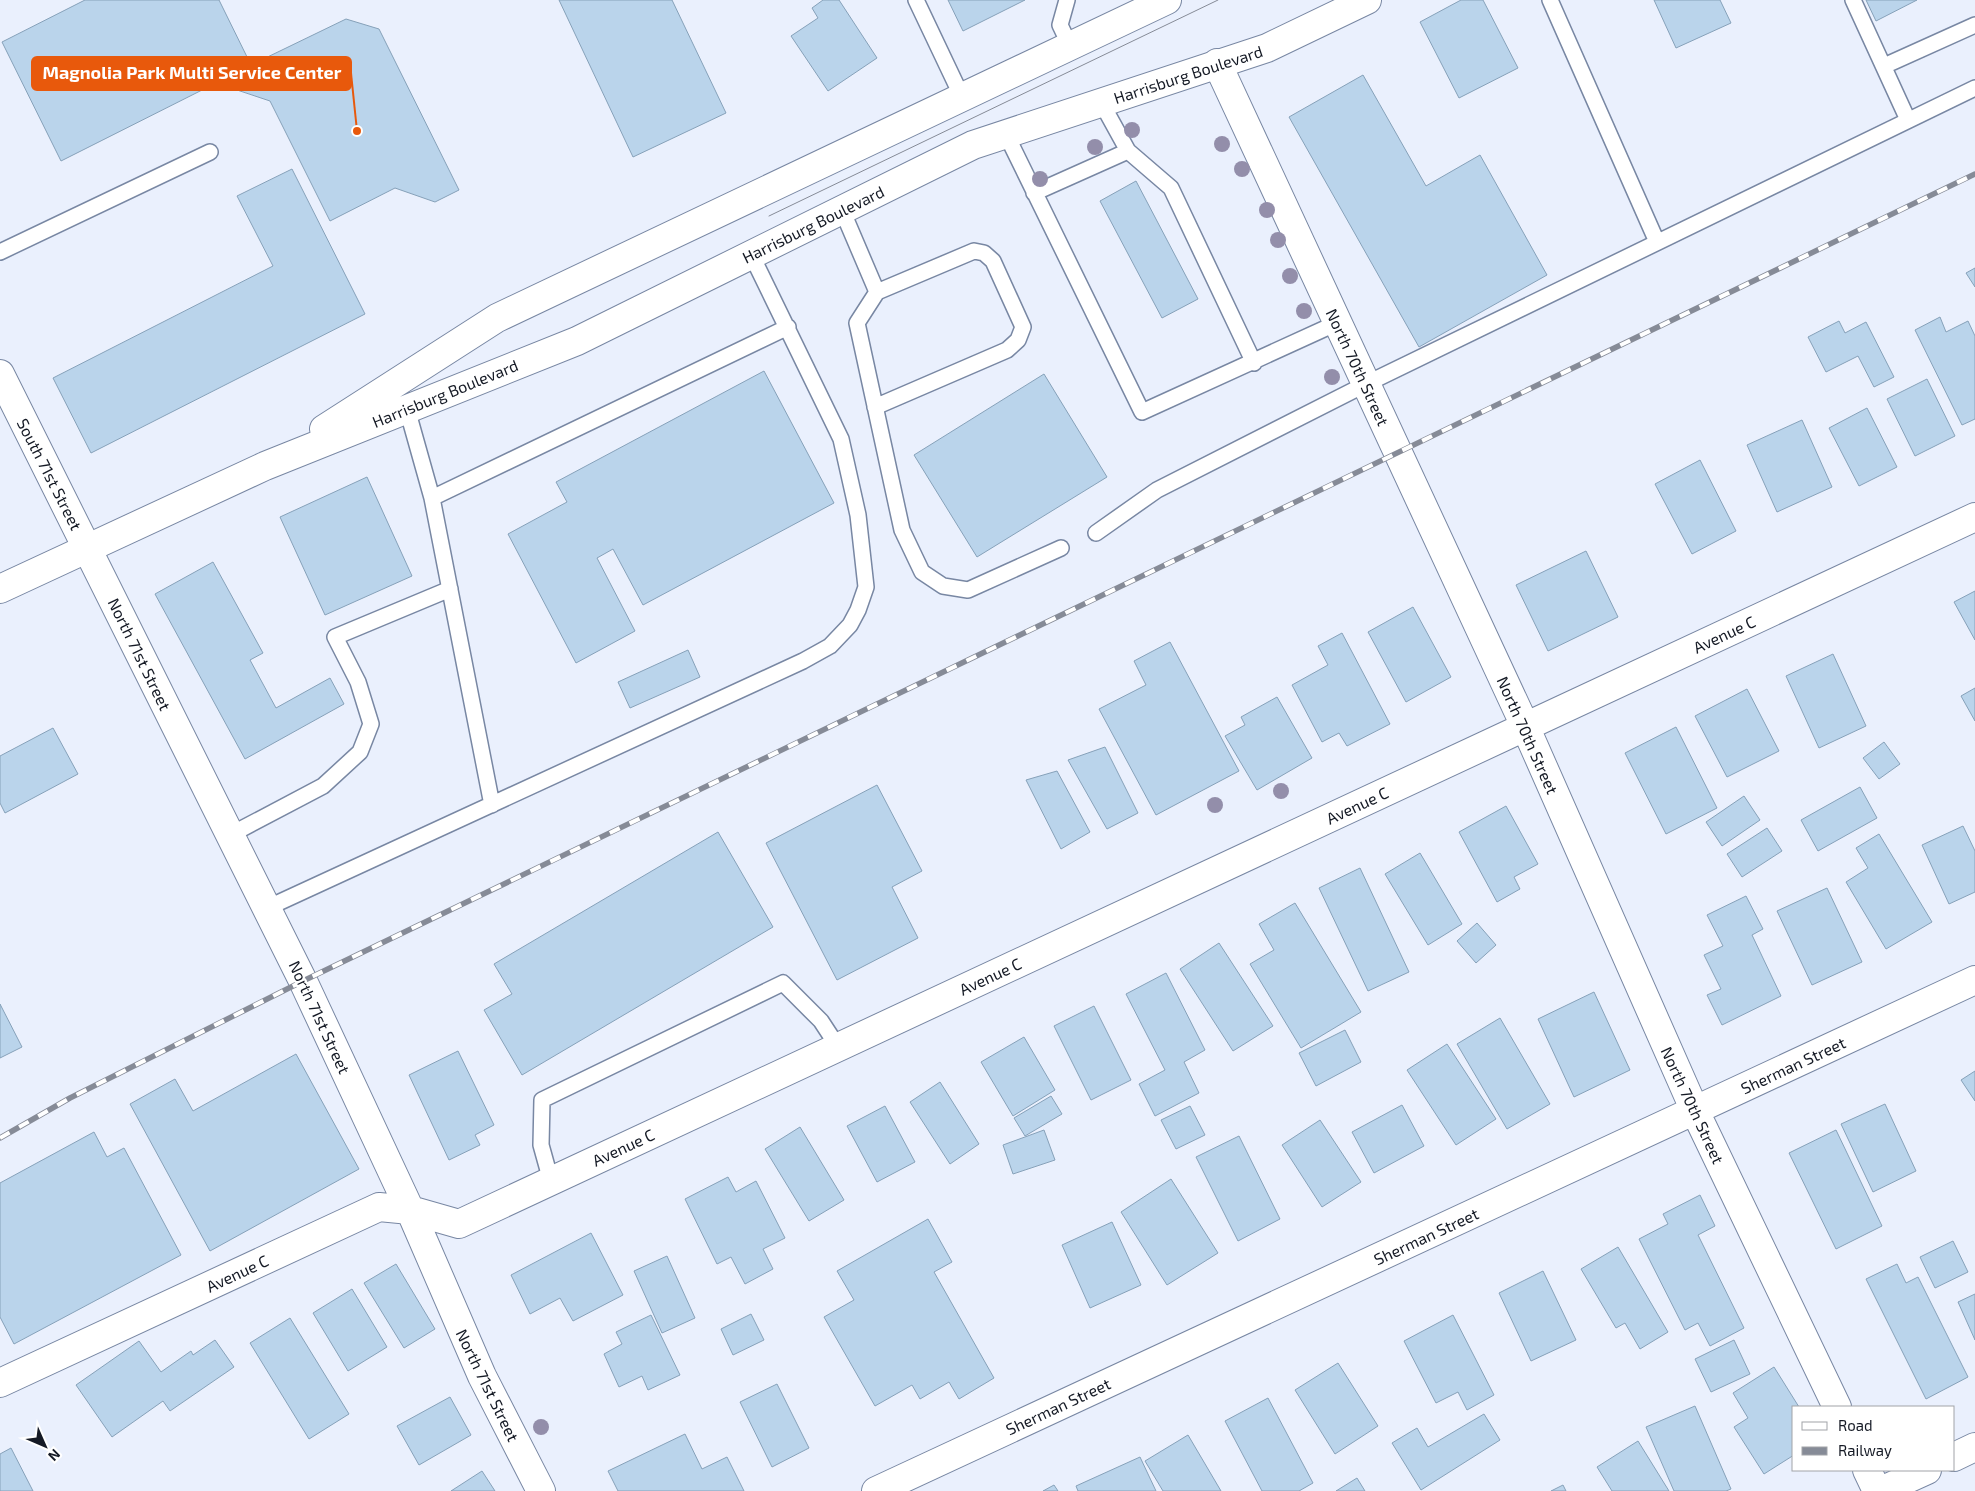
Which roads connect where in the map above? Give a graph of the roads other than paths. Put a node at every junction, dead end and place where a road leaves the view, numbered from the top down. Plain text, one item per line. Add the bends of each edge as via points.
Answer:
1 (916, 0) edge
2 (1067, 0) edge
3 (1167, 0) edge
4 (1367, 0) edge
5 (1550, 0) edge
6 (1853, 0) edge
7 (1975, 25) edge
8 (1070, 46) junction
9 (1217, 63) junction
10 (1884, 66) junction
11 (1975, 88) edge
12 (962, 98) junction
13 (1101, 102) junction
14 (1908, 120) junction
15 (1006, 134) junction
16 (1128, 151) junction
17 (210, 152) dead end
18 (1034, 193) junction
19 (842, 210) junction
20 (1657, 242) junction
21 (0, 252) edge
22 (751, 254) junction
23 (878, 292) junction
24 (1337, 323) junction
25 (788, 327) junction
26 (1254, 363) junction
27 (0, 374) edge
28 (1366, 384) junction
29 (875, 407) junction
30 (407, 409) junction
31 (265, 466) junction
32 (432, 498) junction
33 (1975, 517) edge
34 (1096, 534) dead end
35 (87, 547) junction
36 (1061, 548) dead end
37 (0, 589) edge
38 (450, 589) junction
39 (1525, 726) junction
40 (492, 805) junction
41 (230, 835) junction
42 (268, 908) junction
43 (1975, 980) edge
44 (838, 1047) junction
45 (1695, 1111) junction
46 (551, 1181) junction
47 (410, 1210) junction
48 (0, 1383) edge
49 (1837, 1406) edge
50 (1975, 1447) edge
51 (1955, 1457) edge
52 (1868, 1471) edge
53 (1925, 1471) edge
54 (541, 1491) edge
55 (876, 1491) edge
56 (1879, 1491) edge

1 - 12 lane
2 - 8 lane via 1060,25
3 - 8 street, Harrisburg Boulevard
4 - 9 street, Harrisburg Boulevard via 1267,48
5 - 20 lane
6 - 10 lane
7 - 10 lane
8 - 12 street, Harrisburg Boulevard
9 - 13 street, Harrisburg Boulevard
9 - 24 street, North 70th Street
10 - 14 lane
11 - 14 lane
12 - 31 street, Harrisburg Boulevard via 497,318
13 - 15 street, Harrisburg Boulevard
13 - 16 lane
14 - 20 lane
15 - 18 lane
15 - 19 street, Harrisburg Boulevard via 973,145
16 - 18 lane
16 - 26 lane via 1171,188
17 - 21 lane
18 - 26 lane via 1142,412
19 - 22 street, Harrisburg Boulevard
19 - 23 lane
20 - 28 lane
22 - 25 lane
22 - 30 street, Harrisburg Boulevard via 577,341
23 - 29 lane via 858,323
23 - 29 lane via 974,251 984,253 993,261 1023,327 1018,340 1007,350
24 - 26 lane
24 - 28 street, North 70th Street
25 - 32 lane
25 - 40 lane via 841,439 858,515 866,587 850,625 830,646 803,661
27 - 35 street, South 71st Street
28 - 34 lane via 1157,490
28 - 39 street, North 70th Street
29 - 36 lane via 902,530 922,572 943,586 968,590
30 - 31 street, Harrisburg Boulevard
30 - 32 lane
31 - 35 street, Harrisburg Boulevard
32 - 38 lane
33 - 39 street, Avenue C
35 - 37 street, Harrisburg Boulevard
35 - 41 street, North 71st Street
38 - 40 lane
38 - 41 lane via 335,637 358,682 371,724 360,752 323,786
39 - 44 street, Avenue C
39 - 45 street, North 70th Street
40 - 42 lane
41 - 42 street, North 71st Street
42 - 47 street, North 71st Street
43 - 45 street, Sherman Street
44 - 46 street, Avenue C
44 - 46 lane via 821,1021 783,983 542,1100 541,1146
45 - 49 street, North 70th Street
45 - 55 street, Sherman Street
46 - 47 street, Avenue C via 459,1224
47 - 48 street, Avenue C via 378,1208
47 - 54 street, North 71st Street via 482,1376
50 - 51 street
52 - 56 street
53 - 56 street

